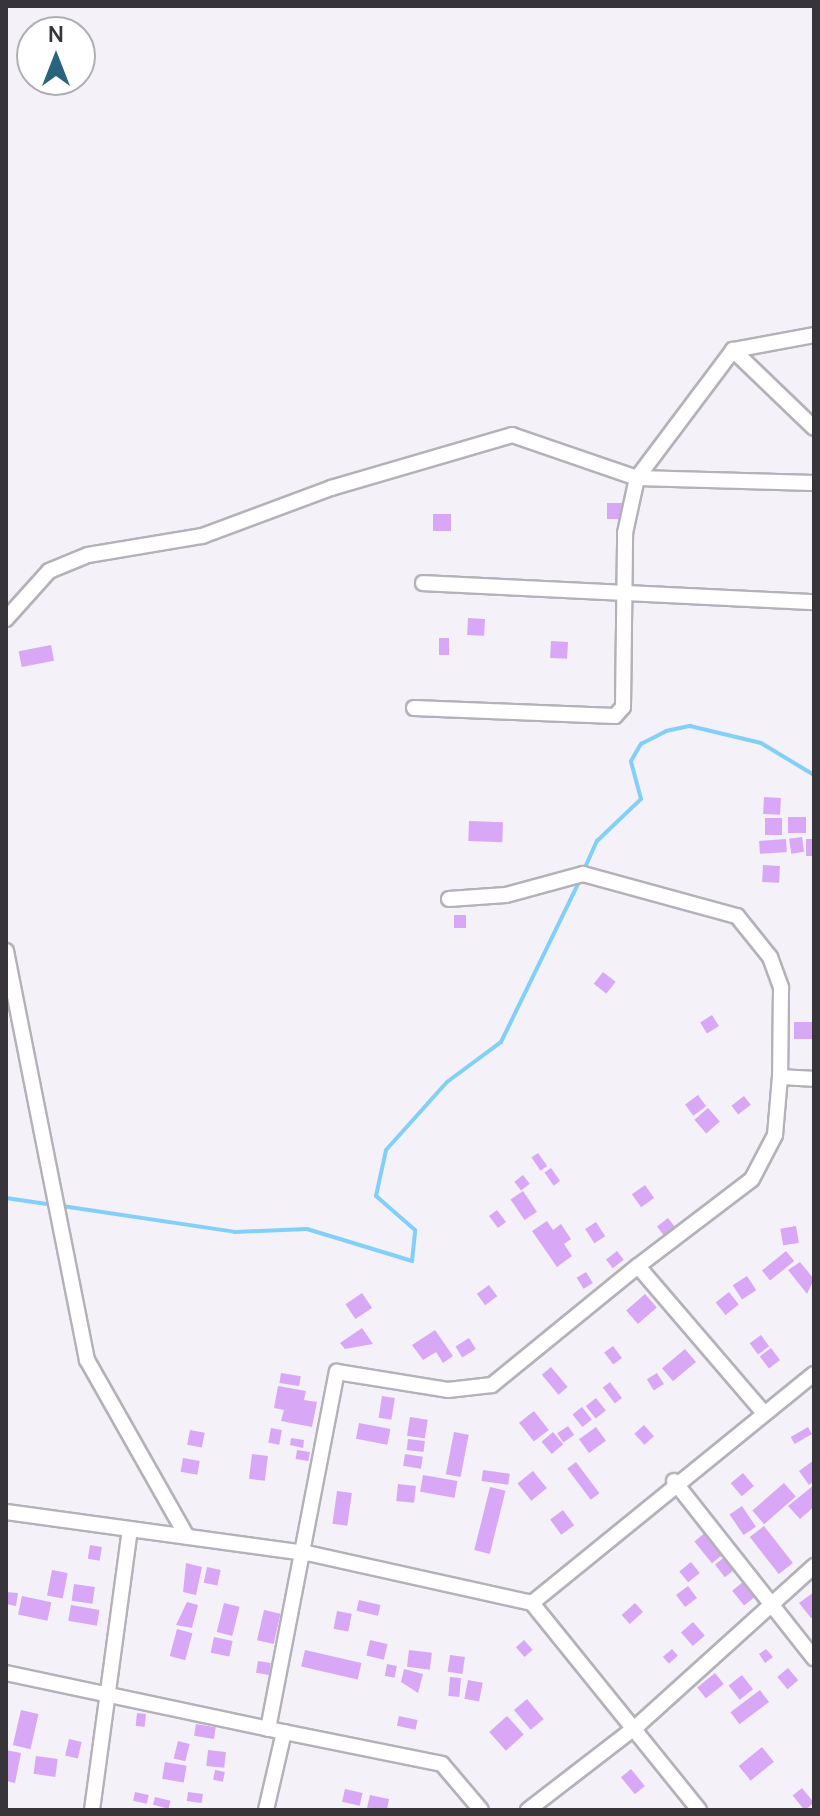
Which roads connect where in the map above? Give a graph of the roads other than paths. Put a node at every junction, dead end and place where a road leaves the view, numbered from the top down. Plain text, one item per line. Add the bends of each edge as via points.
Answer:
1 (814, 335) edge
2 (733, 350) junction
3 (814, 428) edge
4 (637, 478) junction
5 (814, 483) edge
6 (423, 583) dead end
7 (629, 591) junction
8 (814, 602) edge
9 (6, 619) edge
10 (414, 708) dead end
11 (449, 899) dead end
12 (6, 951) edge
13 (780, 1077) junction
14 (814, 1079) edge
15 (638, 1266) junction
16 (814, 1374) edge
17 (763, 1412) junction
18 (674, 1481) junction
19 (6, 1512) edge
20 (130, 1530) junction
21 (187, 1537) junction
22 (307, 1553) junction
23 (814, 1566) edge
24 (532, 1603) junction
25 (770, 1603) junction
26 (814, 1658) edge
27 (6, 1673) edge
28 (112, 1696) junction
29 (637, 1726) junction
30 (268, 1729) junction
31 (284, 1732) junction
32 (92, 1810) edge
33 (266, 1810) edge
34 (481, 1810) edge
35 (528, 1810) edge
36 (699, 1810) edge

1 - 2 street
2 - 3 street
2 - 4 street
4 - 5 street
4 - 7 street via 625,533
4 - 9 street via 512,435 331,488 202,536 88,555 49,571
6 - 7 street
7 - 8 street
7 - 10 street via 623,707 615,716
11 - 13 street via 506,895 583,874 737,916 770,957 781,988
12 - 21 street via 87,1360
13 - 14 street
13 - 15 street via 775,1135 752,1179
15 - 17 street
15 - 22 street via 492,1385 448,1390 337,1372
16 - 17 street
17 - 18 street
18 - 24 street
18 - 25 street
19 - 20 street
20 - 21 street
20 - 28 street
21 - 22 street
22 - 24 street
22 - 30 street
23 - 25 street
24 - 29 street
25 - 26 street
25 - 29 street
27 - 28 street
28 - 30 street
28 - 32 street
29 - 35 street
29 - 36 street
30 - 31 street
31 - 33 street
31 - 34 street via 442,1764

